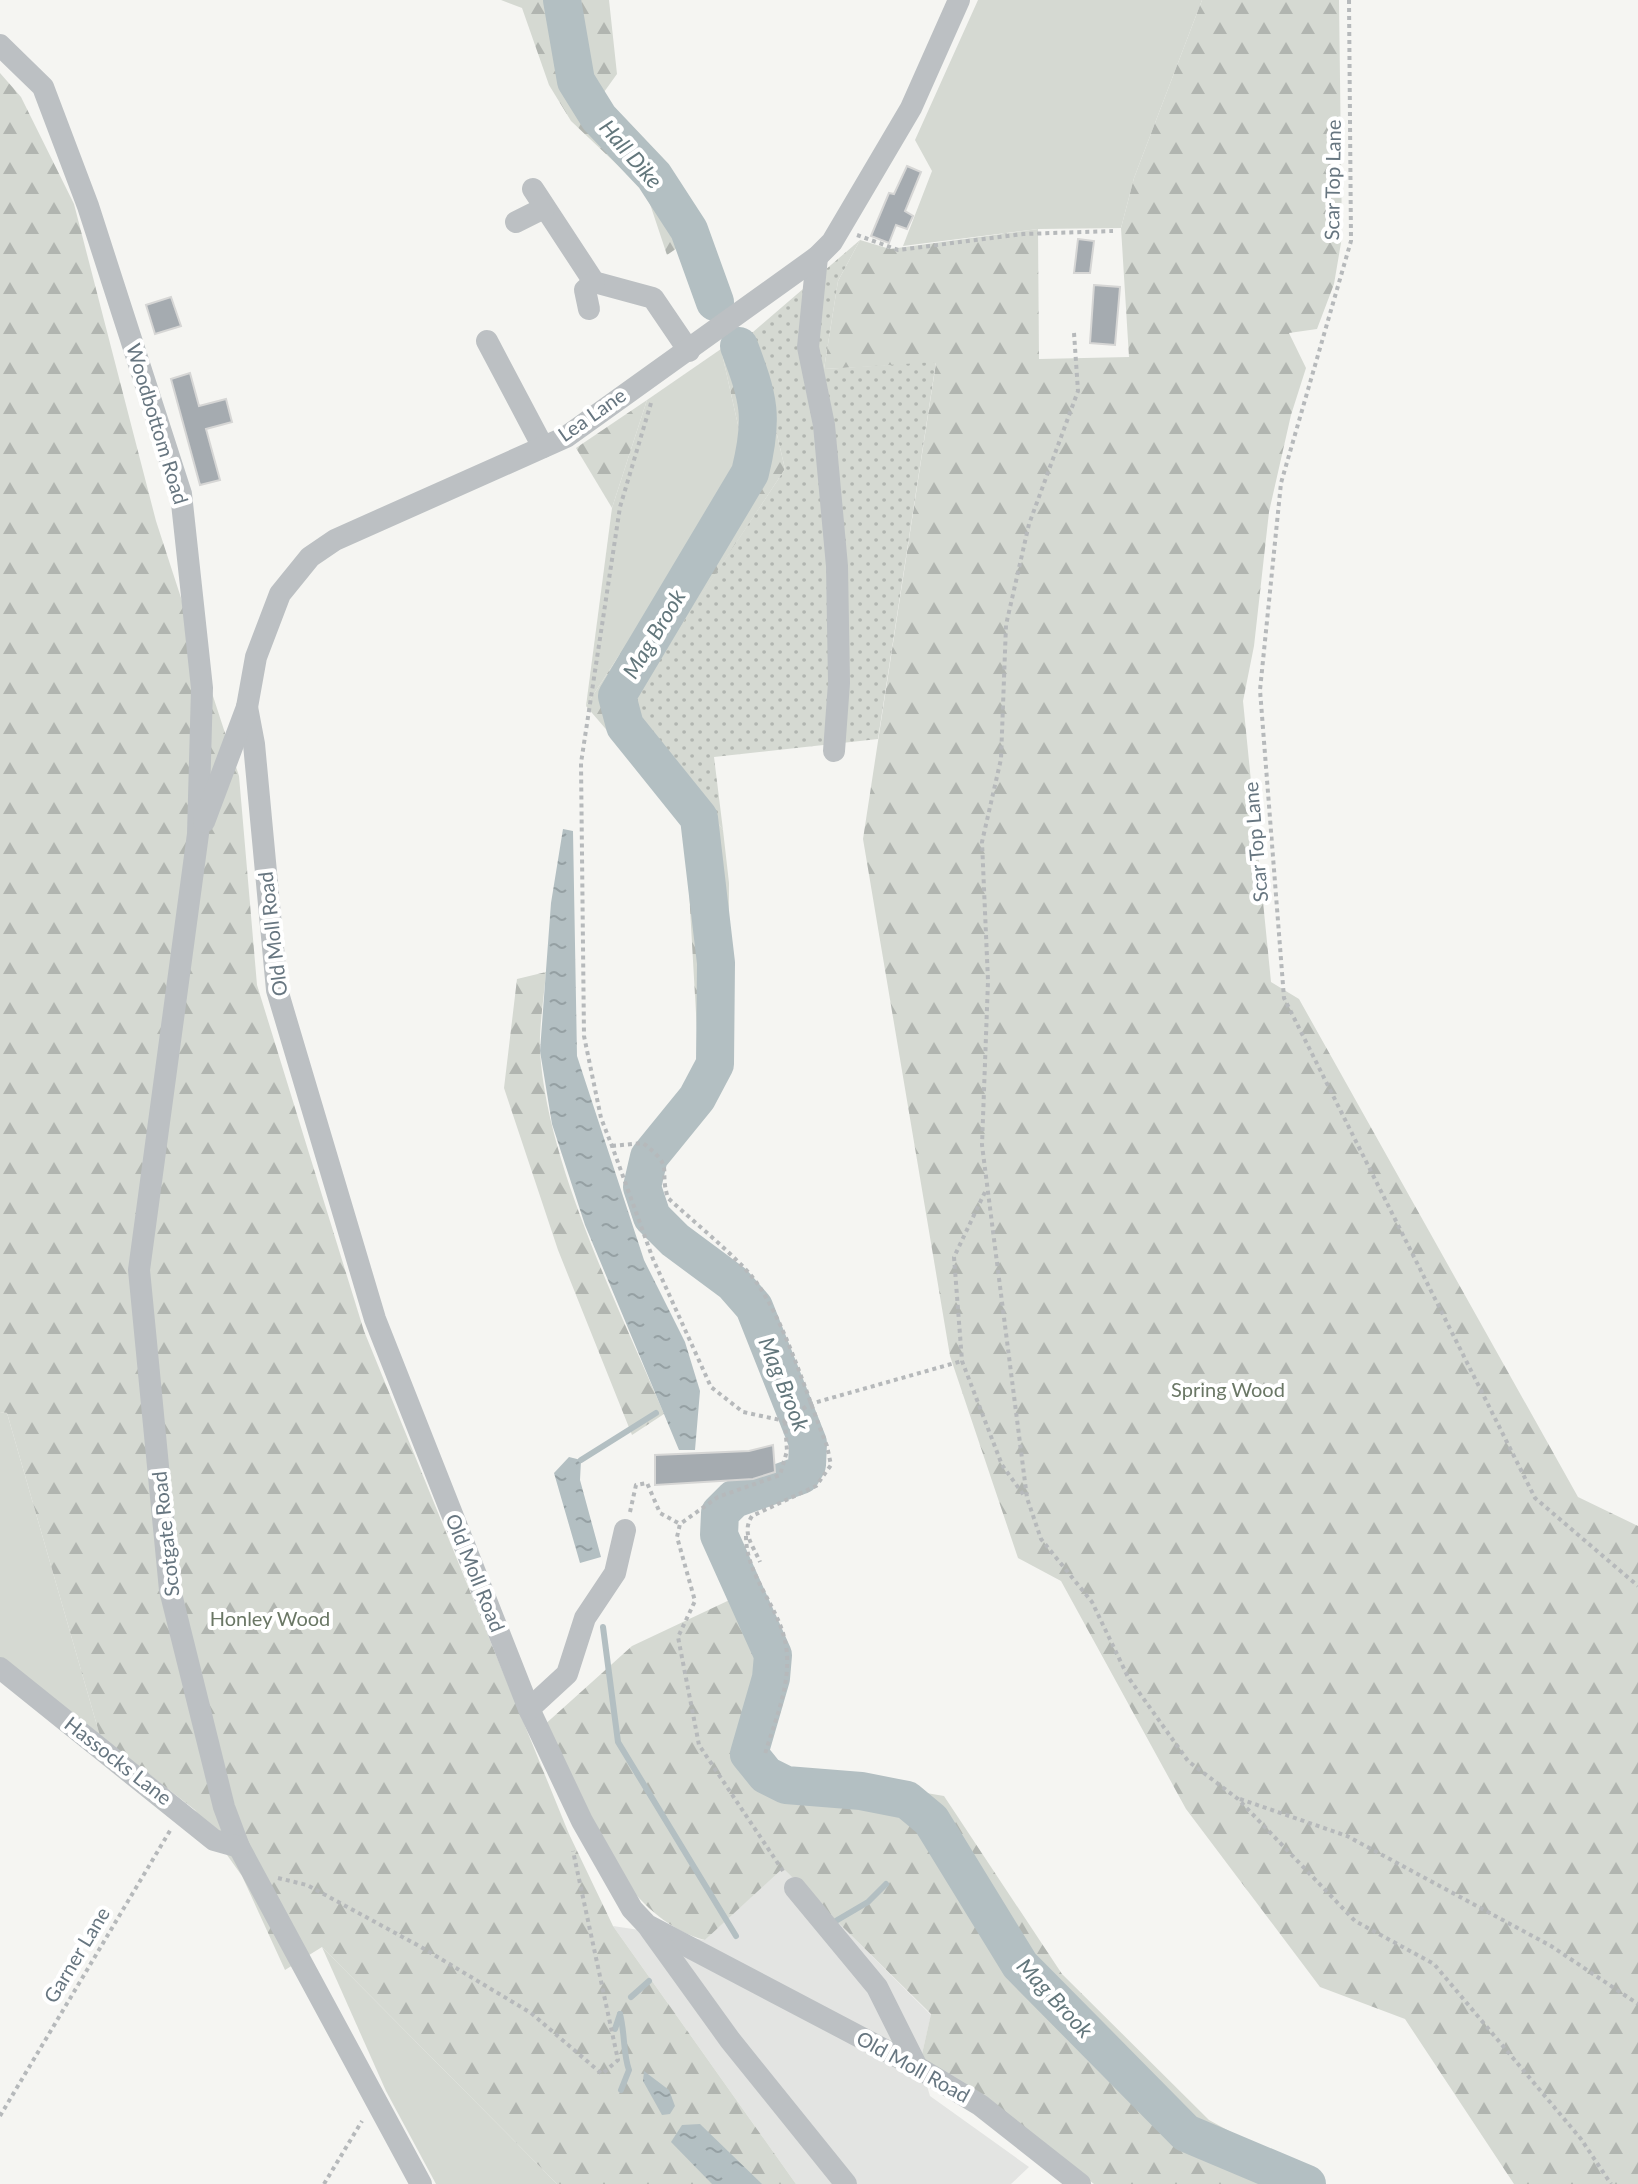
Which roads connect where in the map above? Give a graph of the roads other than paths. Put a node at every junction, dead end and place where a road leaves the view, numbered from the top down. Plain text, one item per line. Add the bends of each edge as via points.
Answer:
1 (959, 0) edge
2 (0, 45) edge
3 (516, 222) dead end
4 (817, 257) junction
5 (594, 282) junction
6 (589, 309) dead end
7 (487, 341) dead end
8 (689, 351) junction
9 (543, 447) junction
10 (247, 707) junction
11 (834, 751) dead end
12 (198, 834) junction
13 (625, 1530) road end
14 (0, 1668) edge
15 (529, 1709) junction
16 (239, 1847) junction
17 (795, 1888) road end
18 (647, 1925) junction
19 (917, 2067) junction
20 (421, 2184) edge
21 (846, 2184) edge
22 (1080, 2184) edge

1 - 4 street, Lea Lane via 911,108
2 - 12 street, Woodbottom Road via 43,87 88,206 181,494 202,688
3 - 5 street via 539,198
4 - 8 street, Lea Lane
4 - 11 street via 808,347 824,425 837,566
5 - 6 street via 585,290
5 - 8 street via 653,298
7 - 9 street
8 - 9 street, Lea Lane via 566,437
9 - 10 street, Lea Lane via 335,540 310,557 280,594 256,657
10 - 12 street, Lea Lane
10 - 15 street, Old Moll Road via 277,990 375,1319
12 - 16 street, Scotgate Road via 139,1270 170,1590 224,1807
13 - 15 street via 615,1573 585,1618 567,1674
14 - 16 street, Hassocks Lane via 214,1840
15 - 18 street, Old Moll Road via 582,1821 632,1909
16 - 20 street, Scotgate Road
17 - 19 street via 877,1987
18 - 19 street, Old Moll Road
18 - 21 street via 730,2040
19 - 22 street, Old Moll Road via 980,2105

